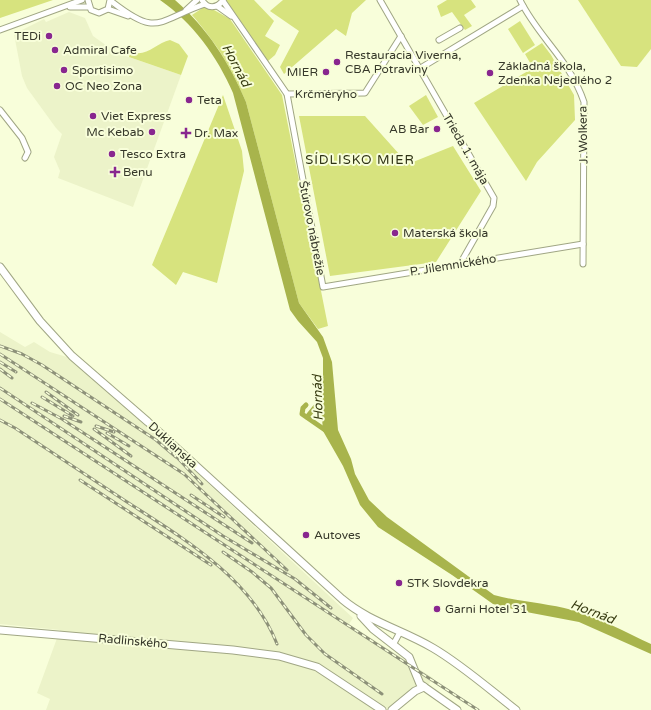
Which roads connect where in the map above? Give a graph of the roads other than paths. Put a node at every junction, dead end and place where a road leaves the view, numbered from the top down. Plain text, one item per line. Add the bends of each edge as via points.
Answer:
1 (82, 0) edge
2 (88, 0) edge
3 (223, 0) edge
4 (380, 0) edge
5 (520, 0) edge
6 (110, 1) edge
7 (203, 2) edge
8 (195, 4) edge
9 (217, 6) junction
10 (523, 6) junction
11 (65, 7) junction
12 (89, 7) junction
13 (108, 9) junction
14 (235, 18) junction
15 (135, 19) junction
16 (460, 28) dead end
17 (0, 30) edge
18 (401, 36) junction
19 (439, 40) dead end
20 (420, 68) junction
21 (287, 94) junction
22 (0, 110) edge
23 (25, 158) dead end
24 (584, 244) junction
25 (460, 264) junction
26 (584, 264) dead end
27 (0, 267) edge
28 (323, 287) joint
29 (358, 612) junction
30 (0, 630) edge
31 (400, 632) junction
32 (393, 645) junction
33 (424, 687) junction
34 (382, 710) edge
35 (392, 710) edge
36 (457, 710) edge
37 (516, 710) edge

1 - 11 street
2 - 12 street
3 - 9 street
3 - 14 street, Štúrovo nábrežie
4 - 18 street, Trieda 1. mája
5 - 10 street, J. Wolkera
6 - 13 street
6 - 15 street
7 - 8 street
7 - 9 street via 211,7
8 - 15 street via 183,13 160,23 150,24
9 - 14 street
10 - 20 street
10 - 24 street, J. Wolkera via 566,64 584,102
11 - 12 street
11 - 17 street
12 - 13 street via 99,13
13 - 15 street
14 - 21 street, Štúrovo nábrežie
16 - 19 street
18 - 20 street, Trieda 1. mája
18 - 21 street, Krčméryho via 365,94
20 - 25 street, Trieda 1. mája via 494,198 493,206
21 - 28 street, Štúrovo nábrežie
22 - 23 street via 25,143 28,152
24 - 25 street, P. Jilemnického
24 - 26 street, J. Wolkera
25 - 28 street, P. Jilemnického
27 - 29 street, Duklianska via 43,324 72,356
29 - 31 street
29 - 32 street
30 - 34 street, Radlinského via 266,653 317,667
31 - 32 street
31 - 37 street via 433,648 454,662
32 - 33 street via 410,658 418,680
33 - 35 street via 415,691
33 - 36 street

